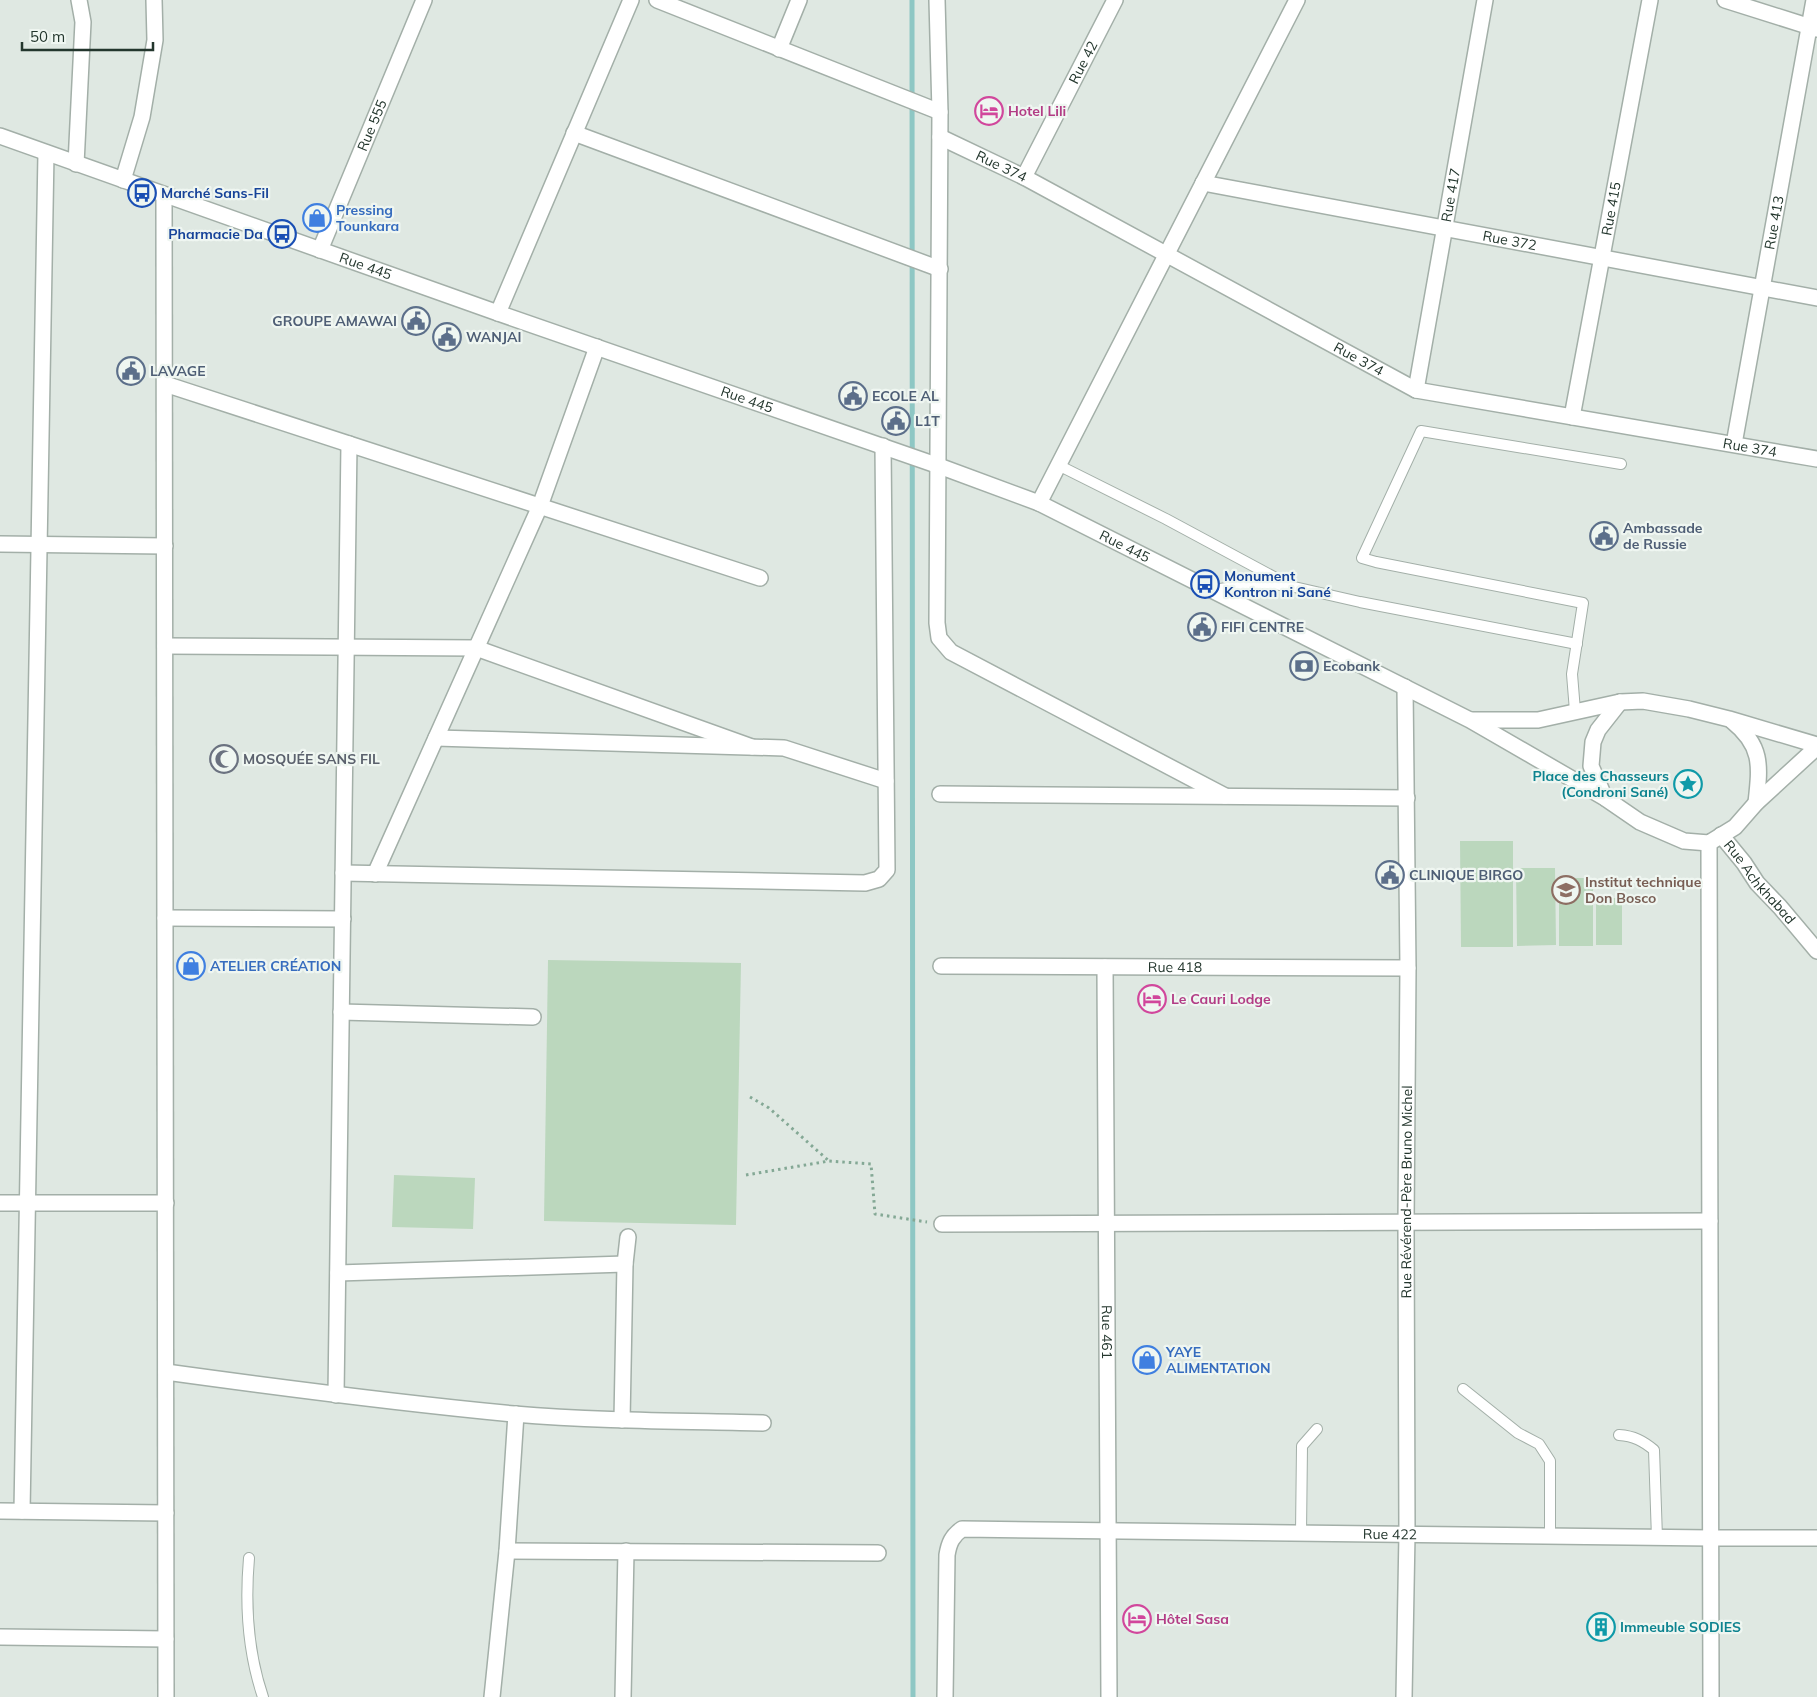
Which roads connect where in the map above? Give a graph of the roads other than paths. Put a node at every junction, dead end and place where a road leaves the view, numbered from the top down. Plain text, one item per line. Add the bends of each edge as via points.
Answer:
1 (79, 0) edge
2 (154, 0) edge
3 (424, 0) edge
4 (631, 0) edge
5 (657, 0) edge
6 (799, 0) edge
7 (937, 0) edge
8 (1115, 0) edge
9 (1297, 0) edge
10 (1485, 0) edge
11 (1650, 0) edge
12 (1725, 0) edge
13 (1814, 0) edge
14 (1813, 28) edge
15 (779, 49) junction
16 (940, 112) junction
17 (574, 133) junction
18 (0, 136) edge
19 (940, 137) junction
20 (46, 153) junction
21 (76, 164) junction
22 (1024, 177) junction
23 (123, 180) junction
24 (1203, 183) junction
25 (164, 195) junction
26 (1446, 228) junction
27 (320, 250) junction
28 (1166, 255) junction
29 (1602, 257) junction
30 (940, 269) junction
31 (1762, 287) junction
32 (1817, 298) edge
33 (498, 313) junction
34 (597, 347) junction
35 (165, 384) junction
36 (1416, 390) junction
37 (1572, 417) junction
38 (349, 444) junction
39 (1734, 444) junction
40 (887, 448) junction
41 (1817, 459) edge
42 (1621, 464) dead end
43 (1058, 465) junction
44 (939, 466) junction
45 (1039, 503) junction
46 (540, 506) junction
47 (0, 544) edge
48 (39, 544) junction
49 (165, 546) junction
50 (760, 578) dead end
51 (1290, 586) junction
52 (1213, 590) junction
53 (1577, 644) junction
54 (165, 646) junction
55 (346, 647) junction
56 (476, 648) junction
57 (1405, 687) junction
58 (1620, 702) junction
59 (1575, 711) junction
60 (1729, 718) junction
61 (1470, 720) junction
62 (436, 738) junction
63 (1817, 746) edge
64 (752, 747) junction
65 (886, 781) junction
66 (940, 794) dead end
67 (1225, 796) junction
68 (1407, 798) junction
69 (1605, 798) junction
70 (1756, 802) junction
71 (1715, 839) junction
72 (343, 873) junction
73 (375, 874) junction
74 (165, 918) junction
75 (343, 919) junction
76 (1817, 951) edge
77 (941, 966) dead end
78 (1105, 967) junction
79 (1408, 968) junction
80 (341, 1012) junction
81 (533, 1016) dead end
82 (0, 1203) edge
83 (28, 1203) junction
84 (166, 1203) junction
85 (1710, 1221) junction
86 (1106, 1223) junction
87 (1406, 1223) junction
88 (942, 1224) road end
89 (628, 1237) dead end
90 (625, 1264) junction
91 (338, 1273) junction
92 (166, 1372) junction
93 (1464, 1389) dead end
94 (336, 1395) junction
95 (516, 1414) junction
96 (622, 1420) junction
97 (763, 1423) dead end
98 (1317, 1429) dead end
99 (1619, 1435) dead end
100 (0, 1511) edge
101 (22, 1511) junction
102 (166, 1512) junction
103 (1108, 1531) junction
104 (1301, 1533) junction
105 (1407, 1534) junction
106 (1550, 1536) junction
107 (1656, 1538) junction
108 (1711, 1538) junction
109 (1817, 1538) edge
110 (507, 1551) junction
111 (626, 1552) junction
112 (878, 1553) dead end
113 (249, 1558) dead end
114 (0, 1637) edge
115 (166, 1639) junction
116 (166, 1697) edge
117 (263, 1697) edge
118 (492, 1697) edge
119 (622, 1697) edge
120 (945, 1697) edge
121 (1109, 1697) edge
122 (1404, 1697) edge
123 (1711, 1697) edge

1 - 21 street via 83,22
2 - 23 street via 155,40 142,117
3 - 27 street, Rue 555
4 - 17 street
5 - 15 street
6 - 15 street
7 - 16 street
8 - 22 street, Rue 42
9 - 24 street
10 - 26 street, Rue 417
11 - 29 street, Rue 415
12 - 14 street
13 - 14 street, Rue 413
14 - 31 street, Rue 413
15 - 16 street
16 - 19 street
17 - 30 street
17 - 33 street
18 - 20 street, Rue 445
19 - 22 street, Rue 374
19 - 30 street
20 - 21 street, Rue 445
20 - 48 street
21 - 23 street, Rue 445
22 - 28 street, Rue 374
23 - 25 street, Rue 445
24 - 26 street, Rue 372
24 - 28 street
25 - 27 street, Rue 445
25 - 35 street
26 - 29 street, Rue 372
26 - 36 street, Rue 417
27 - 33 street, Rue 445
28 - 36 street, Rue 374
28 - 43 street
29 - 31 street, Rue 372
29 - 37 street, Rue 415
30 - 44 street
31 - 32 street, Rue 372
31 - 39 street, Rue 413
33 - 34 street, Rue 445
34 - 40 street, Rue 445
34 - 46 street
35 - 38 street
35 - 49 street
36 - 37 street, Rue 374
37 - 39 street, Rue 374
38 - 46 street
38 - 55 street
39 - 41 street, Rue 374
40 - 44 street, Rue 445
40 - 65 street
42 - 53 lane via 1421,432 1362,558 1584,603
43 - 45 street
43 - 51 lane
44 - 45 street, Rue 445
44 - 67 street via 937,623 939,638 951,652
45 - 52 street, Rue 445
46 - 50 street
46 - 56 street
47 - 48 street
48 - 49 street
48 - 83 street
49 - 54 street
51 - 52 lane via 1261,583
51 - 53 lane
52 - 57 street, Rue 445
53 - 59 lane via 1572,674
54 - 55 street
54 - 74 street
55 - 56 street
55 - 72 street
56 - 62 street
56 - 64 street
57 - 61 street, Rue 445
57 - 68 street, Rue Révérend-Père Bruno Michel
58 - 59 street
58 - 60 street via 1643,701
58 - 69 street via 1598,730 1593,742 1591,766
59 - 61 street via 1538,720
60 - 63 street
60 - 70 street via 1743,730 1758,754
61 - 69 street, Rue 445
62 - 64 street
62 - 73 street
63 - 70 street
64 - 65 street via 784,748
65 - 73 street via 887,870 879,879 865,883
66 - 67 street
67 - 68 street
68 - 79 street, Rue Révérend-Père Bruno Michel
69 - 71 street via 1640,822 1684,841
70 - 71 street via 1735,827
71 - 76 street, Rue Achkhabad
71 - 85 street
72 - 73 street
72 - 75 street
74 - 75 street
74 - 84 street
75 - 80 street
77 - 78 street, Rue 418
78 - 79 street, Rue 418
78 - 86 street, Rue 461
79 - 87 street, Rue Révérend-Père Bruno Michel
80 - 81 street
80 - 91 street
82 - 83 street
83 - 84 street
83 - 101 street
84 - 92 street
85 - 87 street
85 - 108 street
86 - 87 street
86 - 88 street
86 - 103 street, Rue 461
87 - 105 street, Rue Révérend-Père Bruno Michel
89 - 90 street
90 - 91 street
90 - 96 street
91 - 94 street
92 - 94 street
92 - 102 street
93 - 106 lane via 1518,1433 1539,1444 1550,1460
94 - 95 street
95 - 96 street
95 - 110 street
96 - 97 street
98 - 104 lane via 1302,1446
99 - 107 lane via 1643,1441 1654,1450
100 - 101 street
101 - 102 street
102 - 115 street
103 - 104 street, Rue 422
103 - 120 street, Rue 422 via 962,1529 954,1535 947,1555
103 - 121 street, Rue 461
104 - 105 street, Rue 422
105 - 106 street, Rue 422
105 - 122 street, Rue Révérend-Père Bruno Michel
106 - 107 street, Rue 422
107 - 108 street, Rue 422
108 - 109 street, Rue 422
108 - 123 street
110 - 111 street
110 - 118 street
111 - 112 street
111 - 119 street
113 - 117 lane via 246,1592 250,1638 255,1675
114 - 115 street
115 - 116 street

